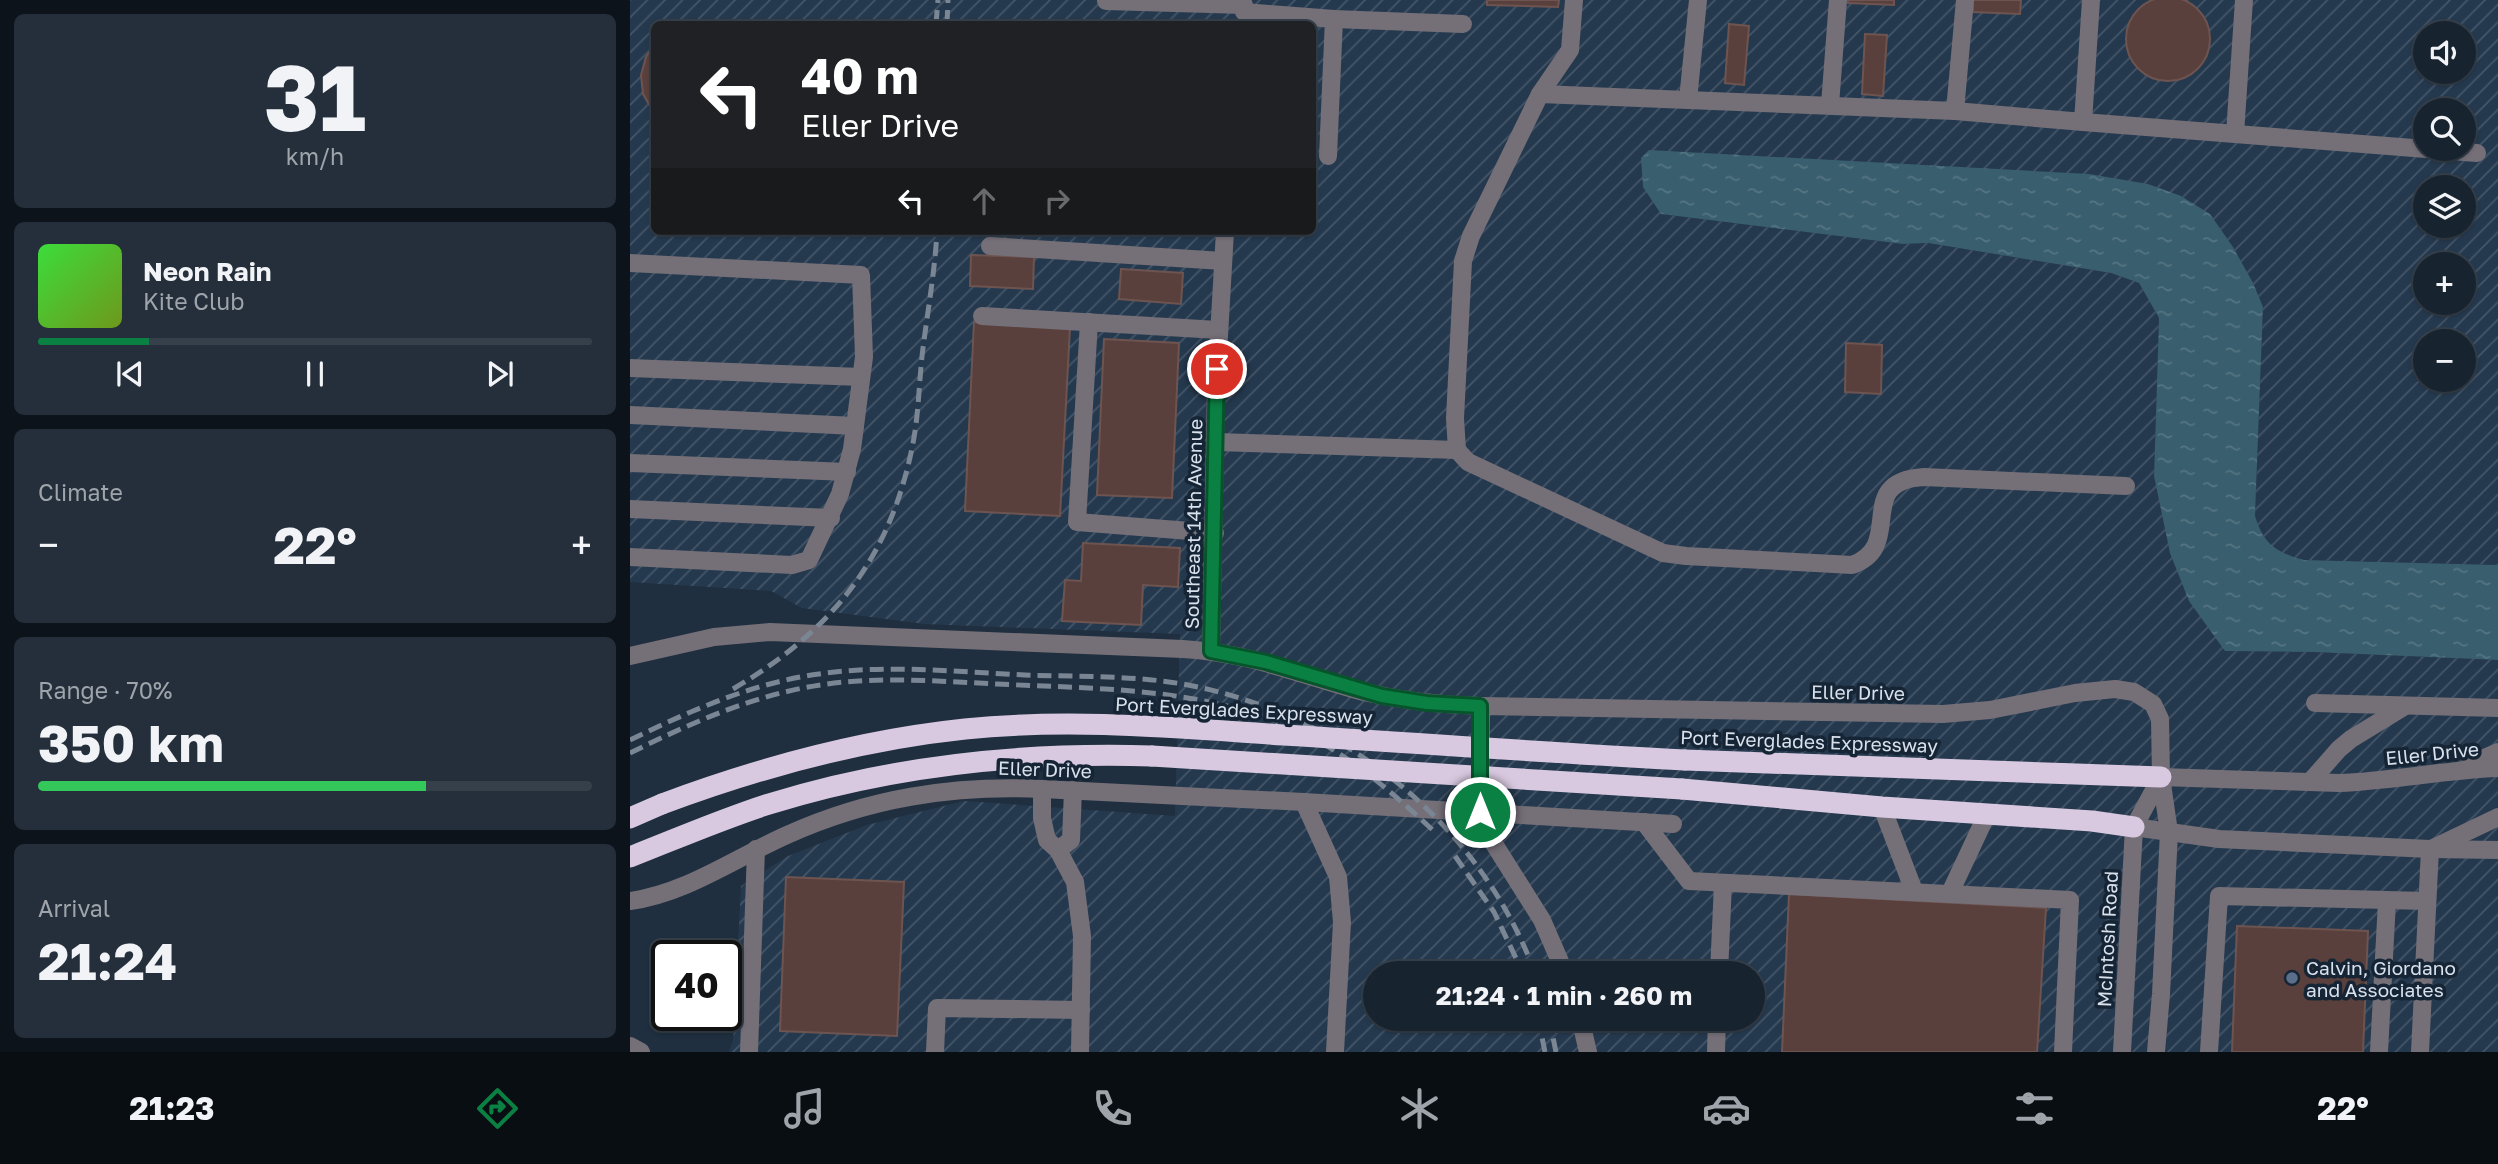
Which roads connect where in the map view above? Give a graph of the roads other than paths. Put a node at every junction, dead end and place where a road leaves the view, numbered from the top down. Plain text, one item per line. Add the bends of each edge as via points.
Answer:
1 (1574, 0) edge
2 (1698, 0) edge
3 (1838, 0) edge
4 (1965, 0) edge
5 (2091, 0) edge
6 (2244, 0) edge
7 (1105, 1) edge
8 (1244, 10) edge
9 (1334, 19) junction
10 (1463, 24) dead end
11 (1540, 94) junction
12 (1688, 100) junction
13 (1830, 105) junction
14 (1321, 109) edge
15 (1955, 111) junction
16 (2082, 122) junction
17 (2235, 134) junction
18 (2477, 153) dead end
19 (1328, 156) dead end
20 (1225, 235) edge
21 (990, 246) dead end
22 (1223, 261) junction
23 (630, 263) edge
24 (982, 316) dead end
25 (1089, 322) junction
26 (1218, 330) junction
27 (630, 368) edge
28 (861, 377) junction
29 (630, 415) edge
30 (855, 426) junction
31 (1216, 442) junction
32 (1457, 450) junction
33 (630, 463) edge
34 (847, 472) junction
35 (2126, 486) dead end
36 (630, 509) edge
37 (831, 519) junction
38 (1215, 533) junction
39 (630, 557) edge
40 (1211, 651) junction
41 (630, 656) edge
42 (2315, 703) dead end
43 (2407, 705) junction
44 (1480, 706) junction
45 (2498, 708) edge
46 (2498, 752) edge
47 (2498, 768) edge
48 (2460, 769) junction
49 (2161, 777) junction
50 (2310, 782) junction
51 (1042, 789) junction
52 (1073, 790) junction
53 (1304, 802) junction
54 (1882, 807) junction
55 (1480, 812) junction
56 (1987, 814) junction
57 (2498, 817) edge
58 (630, 818) edge
59 (1644, 822) junction
60 (712, 824) junction
61 (1673, 824) dead end
62 (2134, 827) junction
63 (2498, 829) edge
64 (2169, 832) junction
65 (2498, 842) edge
66 (757, 849) junction
67 (2430, 849) junction
68 (1058, 850) junction
69 (2498, 850) edge
70 (630, 857) edge
71 (2498, 859) edge
72 (630, 870) edge
73 (1723, 883) junction
74 (1914, 891) junction
75 (1951, 893) junction
76 (630, 901) edge
77 (2388, 901) junction
78 (2427, 901) junction
79 (1560, 961) edge
80 (1720, 961) edge
81 (1081, 1010) junction
82 (1583, 1031) edge
83 (1717, 1031) edge
84 (630, 1046) edge
85 (640, 1052) edge
86 (749, 1052) edge
87 (935, 1052) edge
88 (1080, 1052) edge
89 (1335, 1052) edge
90 (1588, 1052) edge
91 (1716, 1052) edge
92 (2063, 1052) edge
93 (2122, 1052) edge
94 (2156, 1052) edge
95 (2209, 1052) edge
96 (2379, 1052) edge
97 (2420, 1052) edge

1 - 11 street via 1570,50
2 - 12 street
3 - 13 street
4 - 15 street
5 - 16 street
6 - 17 street
7 - 8 street
8 - 9 street
9 - 10 street
9 - 14 street
11 - 12 street
11 - 32 street via 1463,261
12 - 13 street
13 - 15 street
14 - 19 street
15 - 16 street
16 - 17 street
17 - 18 street
20 - 22 street, Southeast 14th Avenue
21 - 22 street
22 - 26 street, Southeast 14th Avenue
23 - 28 street via 861,275
24 - 25 street
25 - 26 street
25 - 38 street via 1077,522
26 - 31 street, Southeast 14th Avenue
27 - 28 street
28 - 30 street
29 - 30 street
30 - 34 street
31 - 32 street
31 - 38 street, Southeast 14th Avenue
32 - 35 street via 1468,462 1663,553 1700,557 1852,565 1865,561 1880,535 1882,503 1905,478
33 - 34 street
34 - 37 street
36 - 37 street
37 - 39 street via 802,564
38 - 40 street, Southeast 14th Avenue
40 - 41 street, Eller Drive via 770,632 704,639
40 - 44 street, Eller Drive via 1382,696
42 - 43 street
43 - 45 street
43 - 50 street via 2351,739
44 - 49 street, Eller Drive via 1943,714 2074,693 2125,690 2145,697 2158,712
44 - 55 street
46 - 48 street
47 - 48 street, Eller Drive
48 - 50 street, Eller Drive via 2367,782
49 - 50 street, Eller Drive
49 - 58 highway, Port Everglades Expressway, bridge via 1685,760 1150,726 1028,725 966,729 844,748 725,781
49 - 62 street, Eller Drive
49 - 64 street, Eller Drive
51 - 52 street, Eller Drive
51 - 66 street, Eller Drive via 976,788 915,795 816,823
51 - 68 street via 1047,840
52 - 53 street, Eller Drive
52 - 68 street via 1071,840
53 - 55 street, Eller Drive
53 - 89 street via 1338,877 1342,922
54 - 56 highway
54 - 60 highway, bridge via 1682,789 1152,756 1050,755 886,773 767,804
54 - 74 street
55 - 59 street, Eller Drive
55 - 79 street via 1488,836 1526,891
56 - 62 highway
56 - 75 street
57 - 67 street
59 - 61 street, Eller Drive
59 - 73 street via 1689,881
60 - 70 highway
60 - 72 highway
62 - 64 street
62 - 93 street, McIntosh Road
63 - 67 street
64 - 67 street via 2219,839
64 - 94 street
65 - 67 street
66 - 76 street, Eller Drive via 677,890
66 - 86 street
67 - 69 street
67 - 71 street
67 - 78 street
68 - 81 street via 1075,882 1082,936
73 - 74 street
73 - 80 street
74 - 75 street
75 - 92 street via 2070,900
77 - 78 street
77 - 95 street via 2219,896
77 - 96 street
78 - 97 street
81 - 87 street via 937,1008
81 - 88 street
82 - 90 street
83 - 91 street
84 - 85 street

